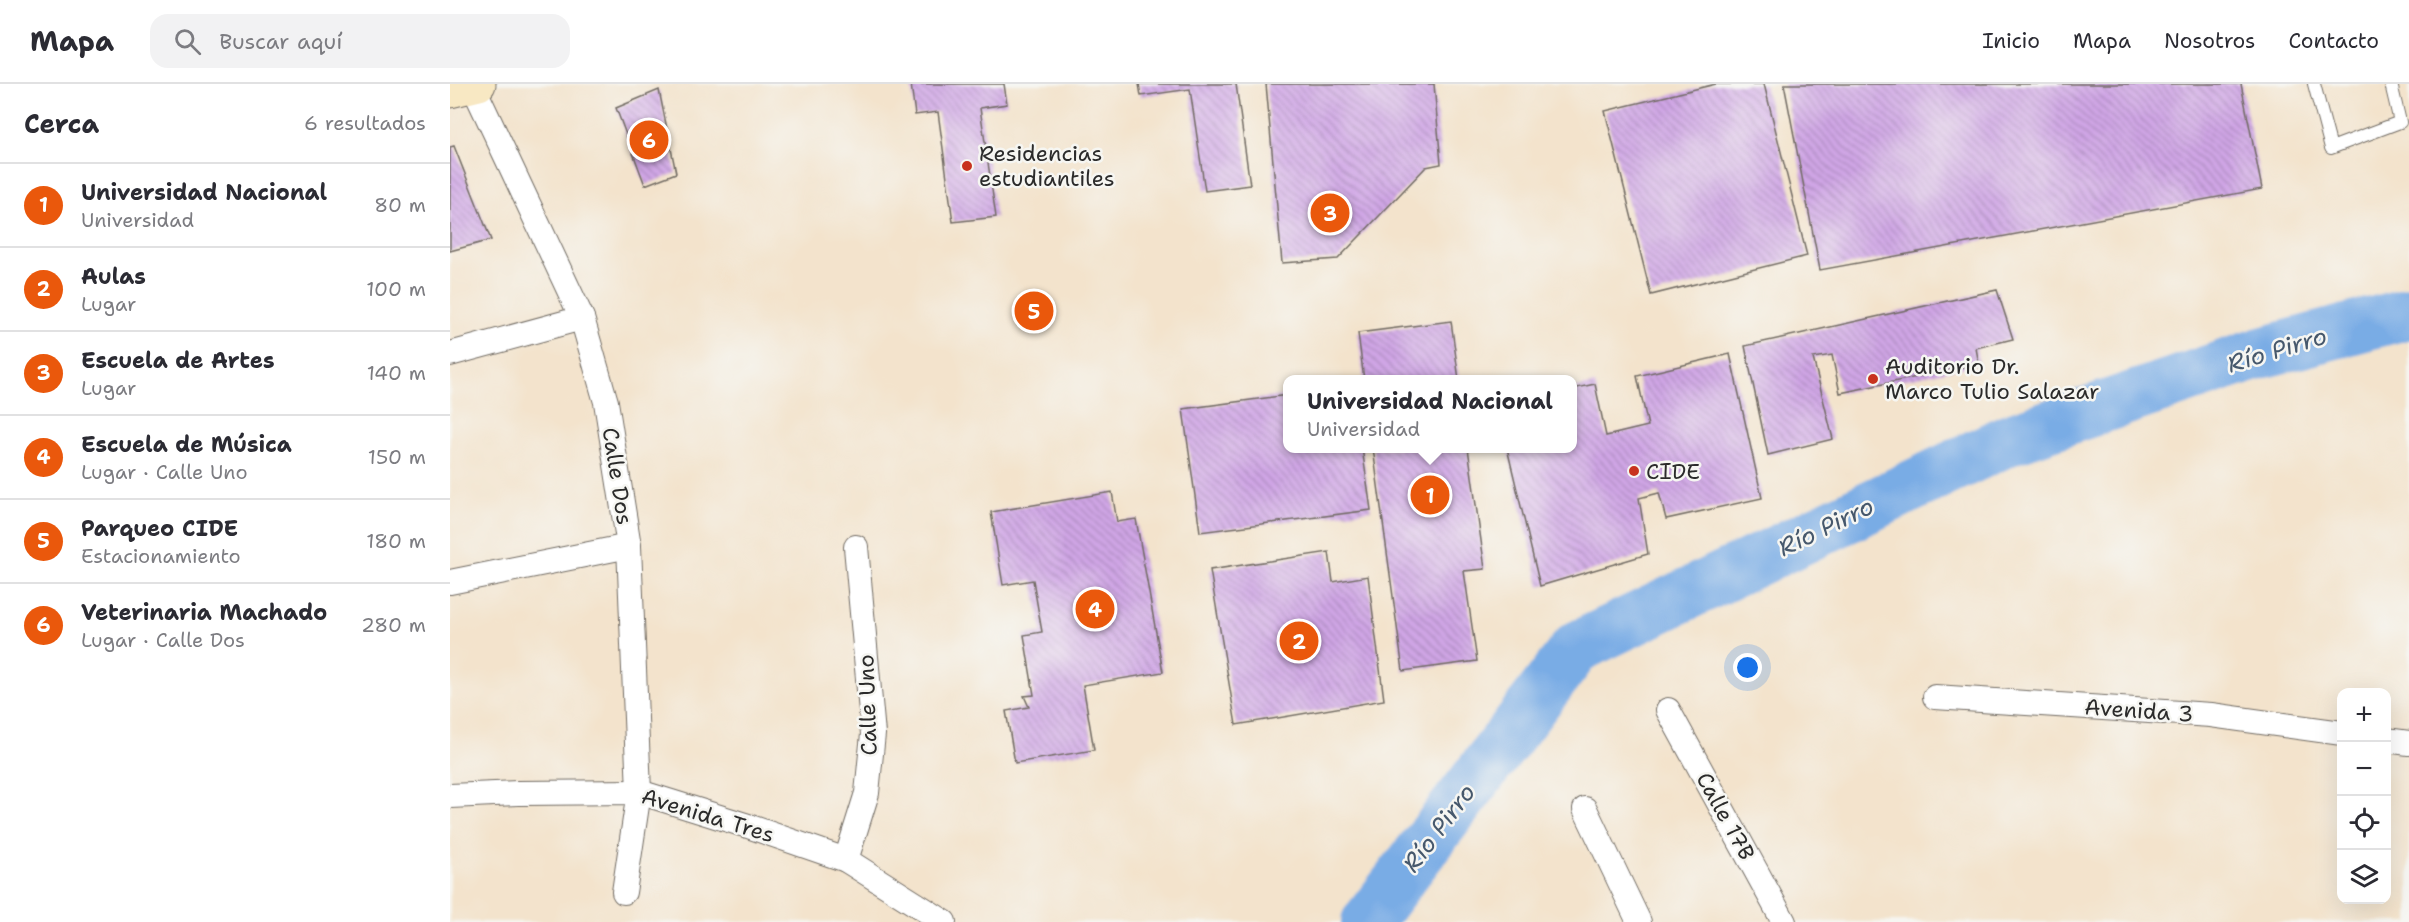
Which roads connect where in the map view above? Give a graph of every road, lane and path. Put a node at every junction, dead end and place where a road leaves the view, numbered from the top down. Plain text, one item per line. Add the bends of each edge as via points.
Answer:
1 (2314, 84) edge
2 (2391, 84) edge
3 (467, 87) edge
4 (582, 318) junction
5 (450, 354) edge
6 (629, 546) junction
7 (856, 547) dead end
8 (450, 582) edge
9 (1935, 697) dead end
10 (1668, 710) dead end
11 (2337, 732) edge
12 (2391, 741) edge
13 (2409, 743) edge
14 (639, 792) junction
15 (450, 796) edge
16 (1585, 809) dead end
17 (846, 860) junction
18 (624, 892) dead end
19 (944, 922) edge
20 (1639, 922) edge
21 (1784, 922) edge

1 - 2 lane via 2331,148 2400,122
3 - 4 street, Calle Dos
4 - 5 street
4 - 6 street, Calle Dos via 606,402
6 - 8 street
6 - 14 street, Calle Dos
7 - 17 street, Calle Uno via 873,734 867,794
9 - 11 street, Avenida 3 via 2211,715
10 - 21 street, Calle 17B
12 - 13 street
14 - 15 street, Avenida Tres
14 - 17 street, Avenida Tres
14 - 18 street, Calle Dos
16 - 20 street
17 - 19 street, Avenida Tres

